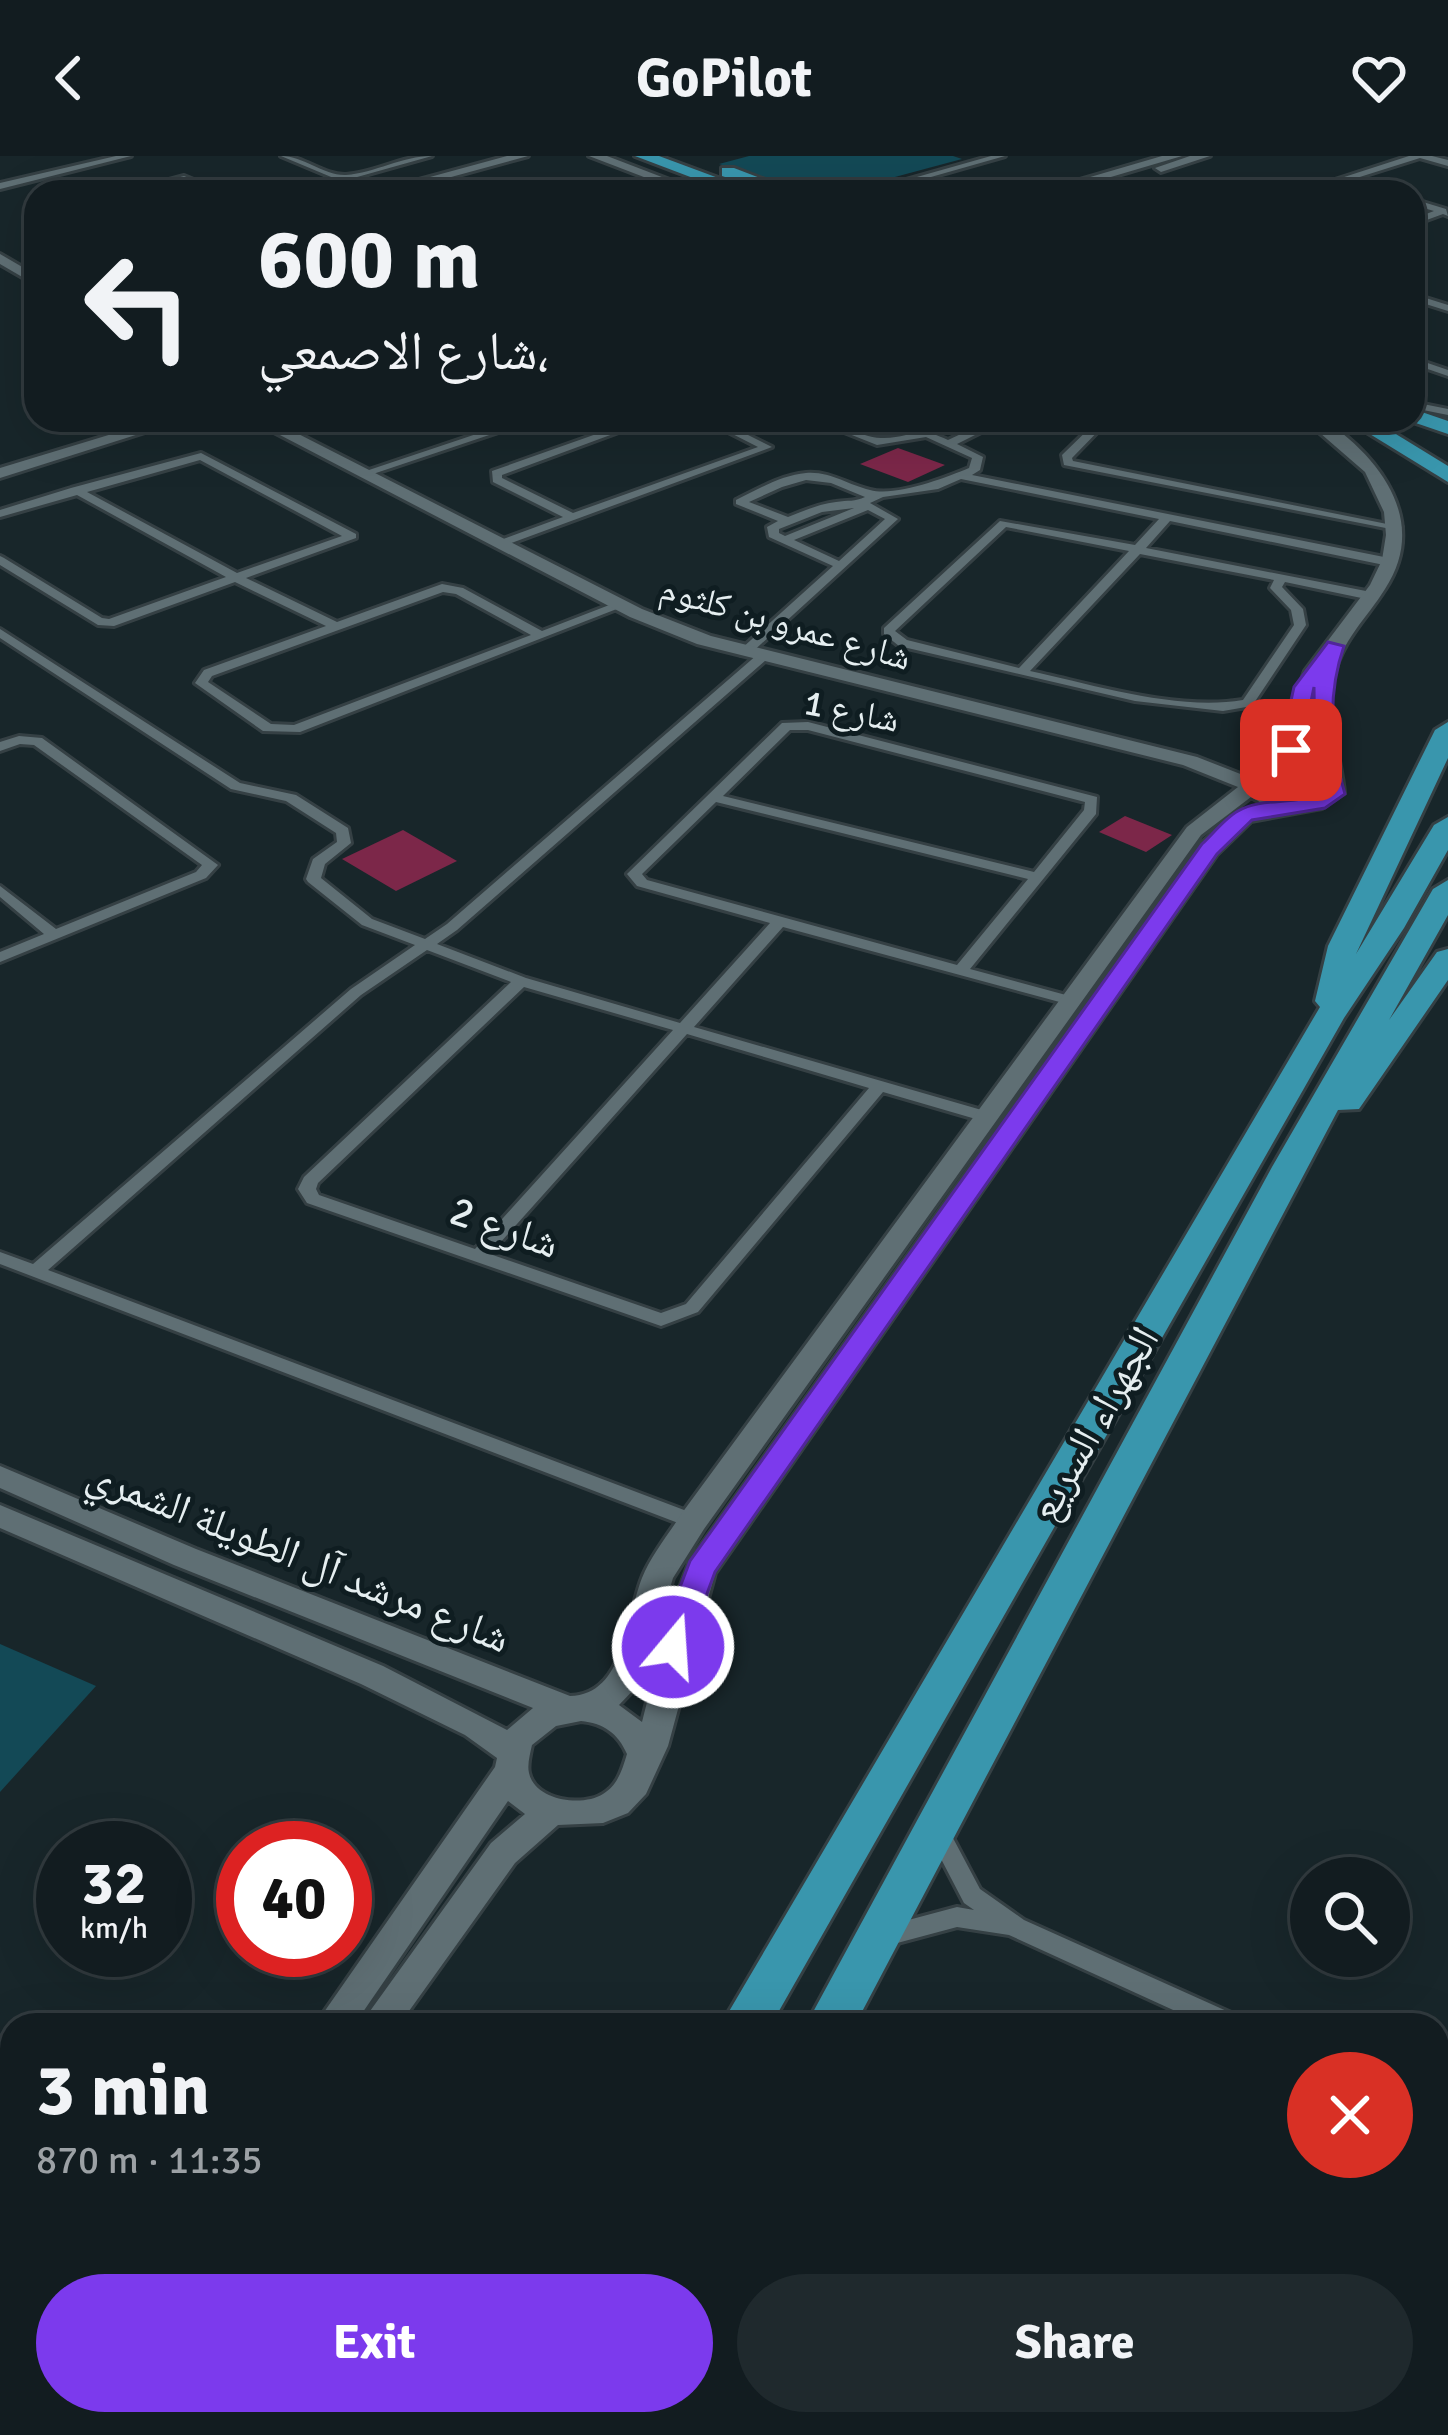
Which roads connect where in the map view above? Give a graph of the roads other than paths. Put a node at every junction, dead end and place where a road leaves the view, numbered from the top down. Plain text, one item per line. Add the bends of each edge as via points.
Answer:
1 (127, 156) edge
2 (285, 156) edge
3 (428, 156) edge
4 (522, 156) edge
5 (595, 156) edge
6 (643, 156) edge
7 (683, 156) edge
8 (1001, 156) edge
9 (1176, 156) edge
10 (1204, 156) edge
11 (1420, 156) edge
12 (984, 158) edge
13 (1448, 163) edge
14 (1145, 169) junction
15 (0, 172) edge
16 (340, 179) junction
17 (24, 180) edge
18 (24, 180) edge
19 (343, 180) edge
20 (426, 180) edge
21 (662, 180) edge
22 (712, 180) edge
23 (752, 180) edge
24 (909, 180) edge
25 (1097, 180) edge
26 (1113, 180) edge
27 (1342, 180) edge
28 (20, 181) junction
29 (0, 186) edge
30 (135, 432) edge
31 (284, 432) edge
32 (492, 432) edge
33 (611, 432) edge
34 (734, 432) edge
35 (850, 432) edge
36 (974, 432) edge
37 (1093, 432) edge
38 (1328, 432) edge
39 (1378, 432) edge
40 (1407, 432) edge
41 (950, 443) junction
42 (1448, 449) edge
43 (0, 473) edge
44 (366, 473) junction
45 (1448, 475) edge
46 (961, 476) junction
47 (75, 490) junction
48 (867, 502) junction
49 (0, 514) edge
50 (574, 518) junction
51 (1166, 519) junction
52 (788, 521) junction
53 (1396, 526) junction
54 (785, 540) junction
55 (502, 543) junction
56 (1141, 548) junction
57 (0, 560) edge
58 (1389, 562) junction
59 (839, 566) junction
60 (1280, 578) junction
61 (238, 579) junction
62 (1371, 596) junction
63 (622, 605) junction
64 (334, 625) junction
65 (0, 633) edge
66 (541, 635) junction
67 (1335, 646) junction
68 (753, 654) junction
69 (1024, 670) junction
70 (1448, 730) edge
71 (0, 747) edge
72 (1190, 760) junction
73 (1275, 764) junction
74 (1332, 779) junction
75 (1251, 786) junction
76 (712, 797) junction
77 (1290, 805) junction
78 (1448, 825) edge
79 (1037, 877) junction
80 (1448, 889) edge
81 (0, 890) edge
82 (779, 922) junction
83 (56, 935) junction
84 (428, 946) junction
85 (0, 957) edge
86 (1448, 958) edge
87 (960, 971) junction
88 (520, 981) junction
89 (1072, 1001) junction
90 (1328, 1018) junction
91 (685, 1030) junction
92 (879, 1087) junction
93 (986, 1117) junction
94 (1289, 1167) junction
95 (480, 1255) junction
96 (0, 1258) edge
97 (34, 1272) junction
98 (0, 1476) edge
99 (0, 1495) edge
100 (57, 1501) junction
101 (0, 1516) edge
102 (693, 1521) junction
103 (402, 1641) junction
104 (372, 1676) junction
105 (580, 1709) junction
106 (511, 1761) junction
107 (642, 1770) junction
108 (550, 1812) junction
109 (938, 1830) junction
110 (1016, 1928) junction
111 (877, 1939) junction
112 (341, 2013) edge
113 (387, 2013) edge
114 (752, 2013) edge
115 (837, 2013) edge
116 (1204, 2013) edge

1 - 17 street
2 - 16 street
3 - 16 street
4 - 20 street
5 - 21 street
6 - 22 highway
7 - 23 highway
8 - 12 street
9 - 14 street
10 - 14 street
11 - 13 street
11 - 27 street
12 - 24 street
14 - 25 street
14 - 26 street
15 - 28 street
16 - 19 street
18 - 28 street
28 - 29 street
30 - 43 street
31 - 44 street, شارع عمرو بن كلثوم
32 - 44 street
33 - 50 street via 496,472 497,480
34 - 50 street via 767,448
35 - 41 street via 877,442 922,433
36 - 41 street
37 - 53 street via 1066,461
38 - 53 street via 1371,466
39 - 45 highway
40 - 42 highway
41 - 46 street via 978,457
44 - 55 street, شارع عمرو بن كلثوم
46 - 48 street
46 - 51 street
47 - 49 street
47 - 61 street
47 - 61 street via 201,456 351,534
48 - 52 street via 841,501
48 - 52 street via 831,476 810,473 740,502
48 - 54 street
48 - 59 street via 891,521
50 - 55 street
51 - 56 street
51 - 58 street
52 - 54 street via 770,531
53 - 58 street
54 - 59 street
55 - 63 street, شارع عمرو بن كلثوم
56 - 60 street
56 - 69 street
56 - 69 street via 1000,523 888,631 903,644
57 - 61 street via 104,623
58 - 62 street
59 - 68 street
60 - 62 street
60 - 69 street via 1276,588 1297,609 1300,625 1238,708 1185,705
61 - 64 street
62 - 67 street
63 - 66 street
63 - 68 street, شارع عمرو بن كلثوم
64 - 66 street via 448,588
64 - 66 street via 208,673 202,686 268,728 289,730
65 - 84 street via 236,786 291,798 343,832 344,843 318,862 313,879 367,922
67 - 73 street via 1304,687 1291,750
67 - 74 street via 1322,710
68 - 72 street, شارع عمرو بن كلثوم
68 - 84 street
70 - 90 highway via 1342,946
71 - 83 street via 37,741 210,861 201,875
72 - 73 street, شارع عمرو بن كلثوم
72 - 75 street, شارع عمرو بن كلثوم
73 - 74 street, شارع عمرو بن كلثوم via 1314,768
73 - 75 street via 1253,772
74 - 77 street via 1328,800
75 - 77 street, شارع عمرو بن كلثوم
75 - 89 street via 1194,831
76 - 79 street
76 - 79 street, شارع 1 via 782,728 801,725 1092,800
76 - 82 street, شارع 1 via 635,878
77 - 107 street via 1244,816 1210,849 708,1558 687,1599
78 - 90 highway, الجهراء السريع
79 - 87 street, شارع 1
80 - 94 highway, الجهراء السريع
81 - 83 street
82 - 87 street, شارع 1
82 - 91 street
83 - 85 street
84 - 88 street
84 - 97 street via 356,992
86 - 94 highway via 1377,1064
87 - 89 street, شارع 1
88 - 91 street
88 - 95 street, شارع 2 via 307,1189 313,1199
89 - 93 street
90 - 114 highway, الجهراء السريع
91 - 92 street
91 - 95 street
92 - 93 street
92 - 95 street, شارع 2 via 681,1315 662,1320
93 - 102 street
94 - 109 highway, الجهراء السريع
96 - 97 street
97 - 102 street
98 - 100 street, شارع مرشد آل الطويلة الشمري
99 - 100 street via 35,1508
100 - 103 street, شارع مرشد آل الطويلة الشمري
101 - 104 street, شارع مرشد آل الطويلة الشمري
102 - 105 street via 650,1593 626,1681
103 - 104 street via 412,1654 409,1669
103 - 105 street, شارع مرشد آل الطويلة الشمري
104 - 106 street, شارع مرشد آل الطويلة الشمري via 476,1726
105 - 106 street via 532,1723
105 - 107 street via 627,1724 638,1738
106 - 108 street via 517,1788
106 - 112 street
107 - 108 street via 608,1808
108 - 113 street via 503,1853
109 - 110 street via 971,1896
109 - 111 highway, الجهراء السريع
110 - 111 street via 957,1917
110 - 116 street
111 - 115 highway, الجهراء السريع

